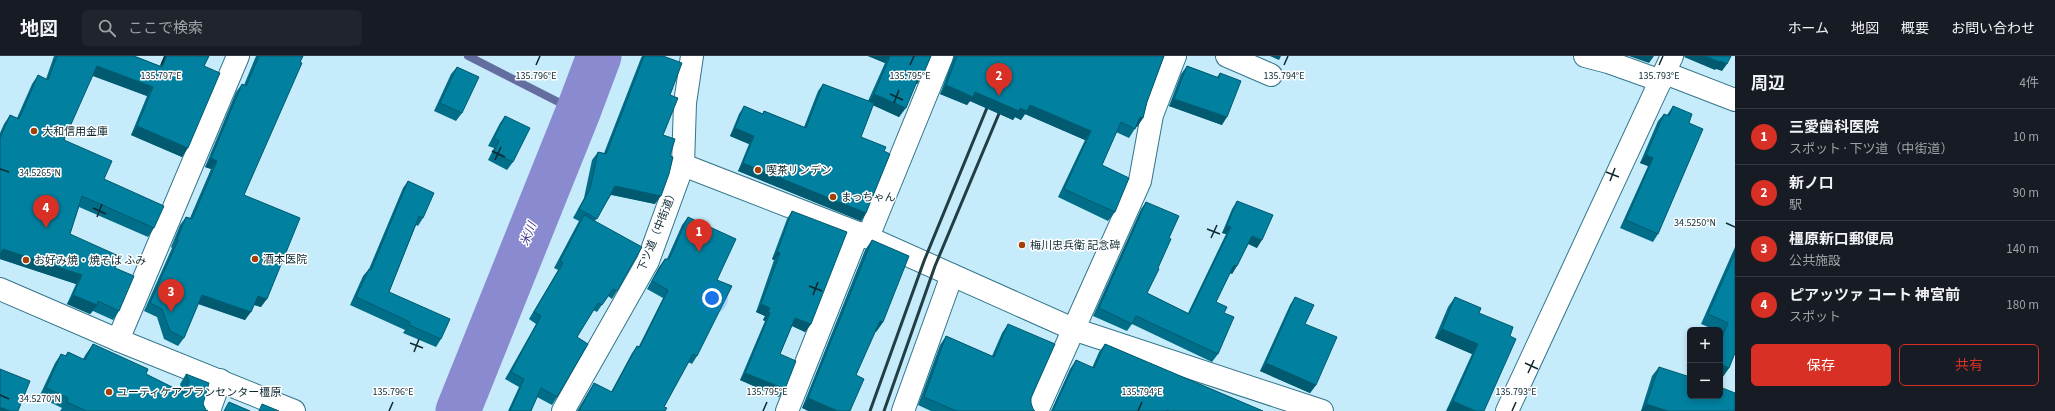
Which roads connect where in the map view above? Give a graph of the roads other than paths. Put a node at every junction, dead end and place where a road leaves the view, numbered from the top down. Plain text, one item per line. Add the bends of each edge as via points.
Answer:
1 (238, 56) edge
2 (692, 56) edge
3 (942, 56) edge
4 (1175, 56) edge
5 (1227, 56) edge
6 (1584, 56) edge
7 (1666, 70) edge
8 (1271, 75) dead end
9 (1735, 100) edge
10 (683, 165) junction
11 (863, 235) junction
12 (952, 275) junction
13 (0, 289) edge
14 (1073, 329) junction
15 (118, 340) junction
16 (220, 380) junction
17 (1286, 406) edge
18 (209, 411) edge
19 (294, 411) edge
20 (563, 411) edge
21 (787, 411) edge
22 (904, 411) edge
23 (1037, 411) edge
24 (1322, 411) edge
25 (1508, 411) edge

1 - 15 street
2 - 10 street, 下ツ道（中街道） via 684,103
3 - 11 street
4 - 14 street via 1152,115 1140,181
5 - 8 street
6 - 7 street
7 - 9 street
7 - 25 street
10 - 11 street
10 - 20 street, 下ツ道（中街道） via 648,261
11 - 12 street
11 - 21 street
12 - 14 street
12 - 22 street
13 - 15 street
14 - 17 street
14 - 23 street
15 - 16 street
16 - 18 street
16 - 19 street
17 - 24 street

